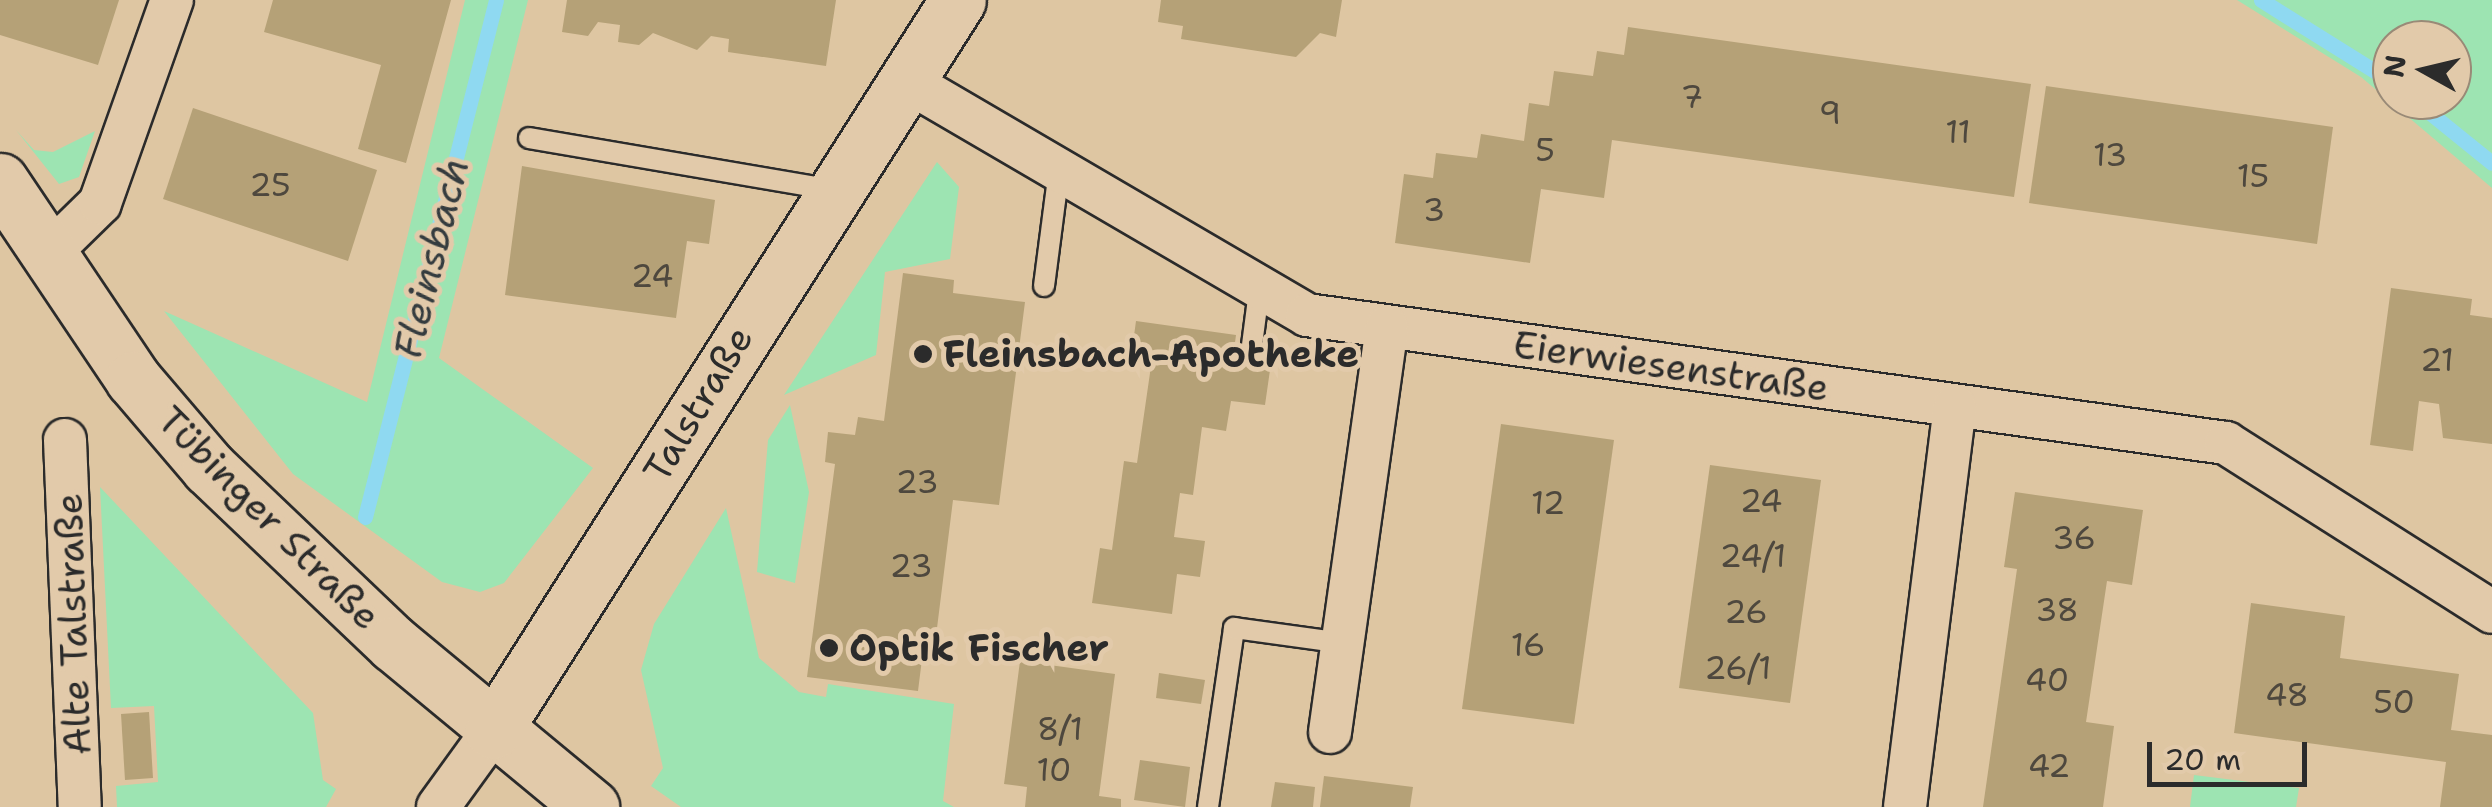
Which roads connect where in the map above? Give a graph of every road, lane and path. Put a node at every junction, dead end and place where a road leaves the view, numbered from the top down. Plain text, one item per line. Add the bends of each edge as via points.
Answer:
1 (172, 0) edge
2 (958, 0) edge
3 (905, 80) junction
4 (530, 138) dead end
5 (1059, 170) junction
6 (0, 181) edge
7 (833, 190) junction
8 (48, 253) junction
9 (1044, 286) dead end
10 (1260, 291) junction
11 (1386, 326) junction
12 (1252, 344) dead end
13 (1955, 406) junction
14 (66, 440) dead end
15 (2492, 612) edge
16 (1343, 643) junction
17 (493, 731) junction
18 (1330, 732) dead end
19 (80, 807) edge
20 (438, 807) edge
21 (590, 807) edge
22 (1208, 807) edge
23 (1905, 807) edge

1 - 8 street via 100,204
2 - 3 main road, Talstraße
3 - 5 street, Eierwiesenstraße
3 - 7 main road, Talstraße
4 - 7 lane
5 - 9 lane
5 - 10 street, Eierwiesenstraße
6 - 8 main road, Tübinger Straße
7 - 17 main road, Talstraße
8 - 17 main road, Tübinger Straße via 133,379 209,468
10 - 11 street, Eierwiesenstraße via 1307,315
10 - 12 lane
11 - 13 street, Eierwiesenstraße
11 - 16 street
13 - 15 street, Eierwiesenstraße via 2226,443
13 - 23 street
14 - 19 street, Alte Talstraße
16 - 18 street
16 - 22 lane via 1234,628
17 - 20 street, Talstraße
17 - 21 main road, Tübinger Straße

